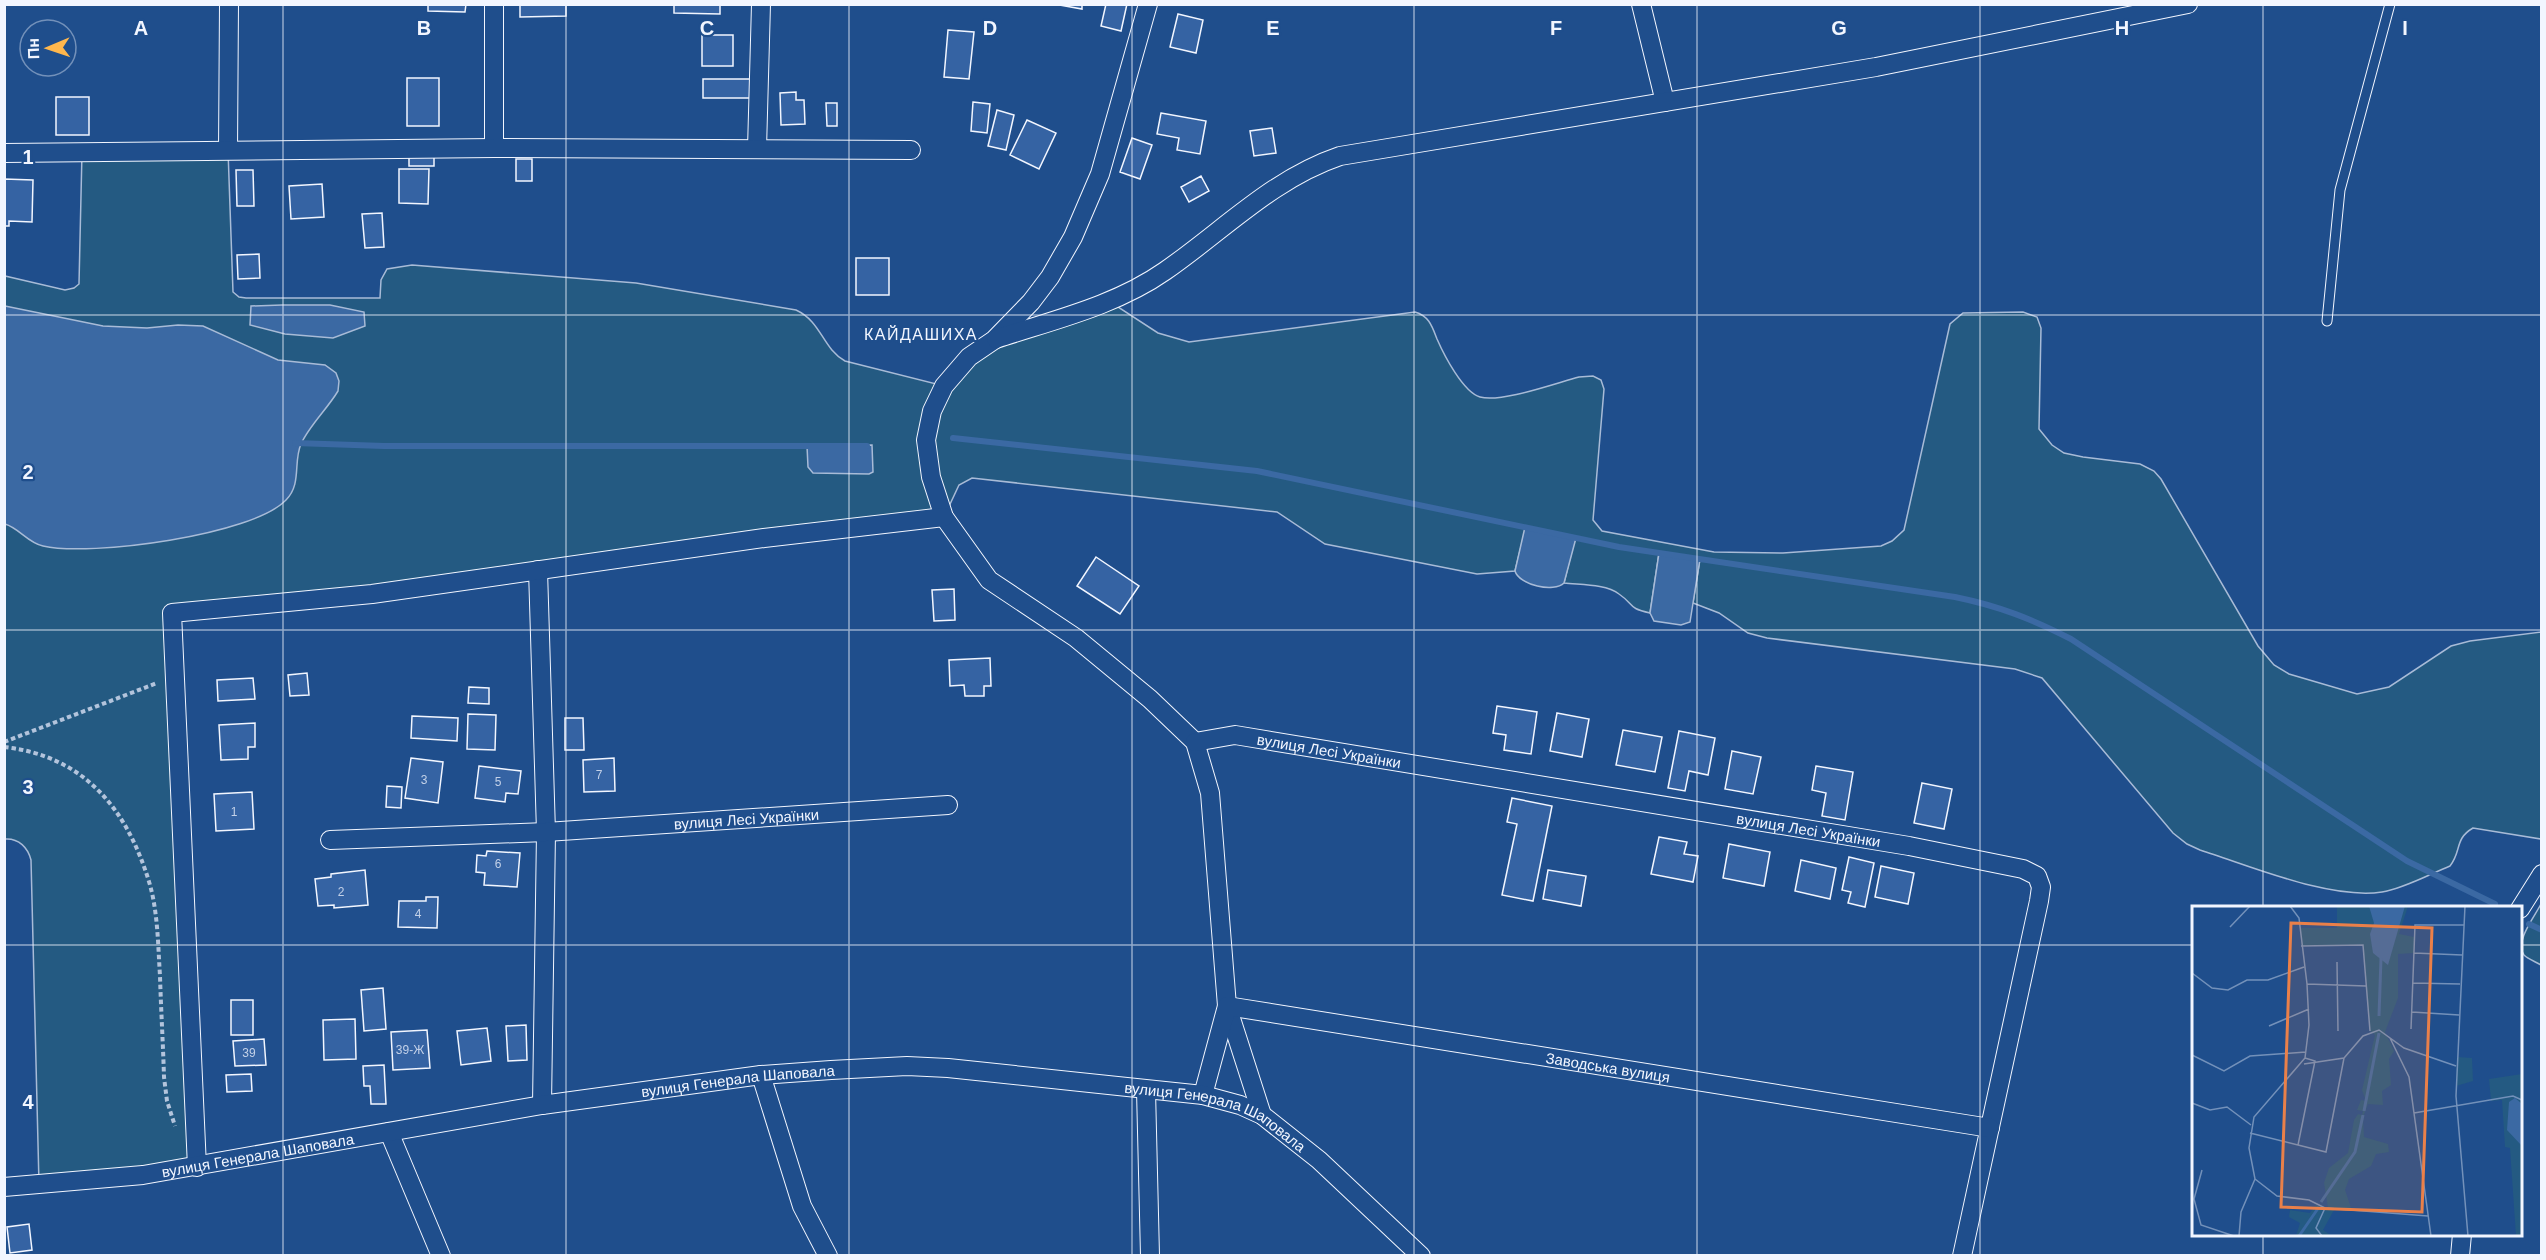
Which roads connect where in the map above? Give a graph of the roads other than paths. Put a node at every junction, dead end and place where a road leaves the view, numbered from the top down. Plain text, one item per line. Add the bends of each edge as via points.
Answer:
1 (229, 4) edge
2 (494, 4) edge
3 (761, 4) edge
4 (1148, 4) edge
5 (1641, 4) edge
6 (2188, 4) edge
7 (2390, 4) edge
8 (1665, 102) junction
9 (494, 148) junction
10 (758, 149) junction
11 (228, 150) junction
12 (910, 150) dead end
13 (4, 153) edge
14 (2327, 321) dead end
15 (994, 340) junction
16 (944, 517) junction
17 (538, 570) junction
18 (1195, 742) junction
19 (948, 805) dead end
20 (546, 832) junction
21 (330, 840) dead end
22 (2541, 874) edge
23 (2522, 906) edge
24 (1227, 1006) junction
25 (761, 1075) junction
26 (1146, 1090) junction
27 (1203, 1095) junction
28 (542, 1105) junction
29 (1262, 1115) junction
30 (1990, 1128) junction
31 (388, 1132) junction
32 (197, 1167) junction
33 (4, 1187) edge
34 (2463, 1236) edge
35 (441, 1256) edge
36 (828, 1256) edge
37 (1150, 1256) edge
38 (1421, 1256) edge
39 (1962, 1256) edge
40 (2460, 1256) edge

1 - 11 street
2 - 9 street
3 - 10 street
4 - 15 street via 1086,211 1050,277
5 - 8 street
6 - 8 street via 1905,62
7 - 14 lane via 2340,190
8 - 15 street via 1358,152 1318,163 1281,183 1164,272 1137,287
9 - 10 street
9 - 11 street
10 - 12 street
11 - 13 street
15 - 16 street via 969,357 945,386 933,411 926,440 930,477
16 - 17 street
16 - 18 street via 988,580 1076,638
17 - 20 street
17 - 32 street via 372,594 172,613
18 - 24 street via 1210,793
18 - 30 street, вулиця Лесі Українки via 1235,735 1909,846 2024,869 2037,876 2041,887
19 - 20 street, вулиця Лесі Українки
20 - 21 street, вулиця Лесі Українки
20 - 28 street
22 - 23 street
24 - 27 street
24 - 29 street
24 - 30 street, Заводська вулиця
25 - 26 street, вулиця Генерала Шаповала via 907,1066
25 - 28 street, вулиця Генерала Шаповала
25 - 36 street via 802,1206
26 - 27 street, вулиця Генерала Шаповала
26 - 37 street
27 - 29 street, вулиця Генерала Шаповала
28 - 31 street, вулиця Генерала Шаповала
29 - 38 street, вулиця Генерала Шаповала via 1319,1160
30 - 39 street, вулиця Лесі Українки
31 - 32 street, вулиця Генерала Шаповала
31 - 35 street
32 - 33 street, вулиця Генерала Шаповала
34 - 40 street

